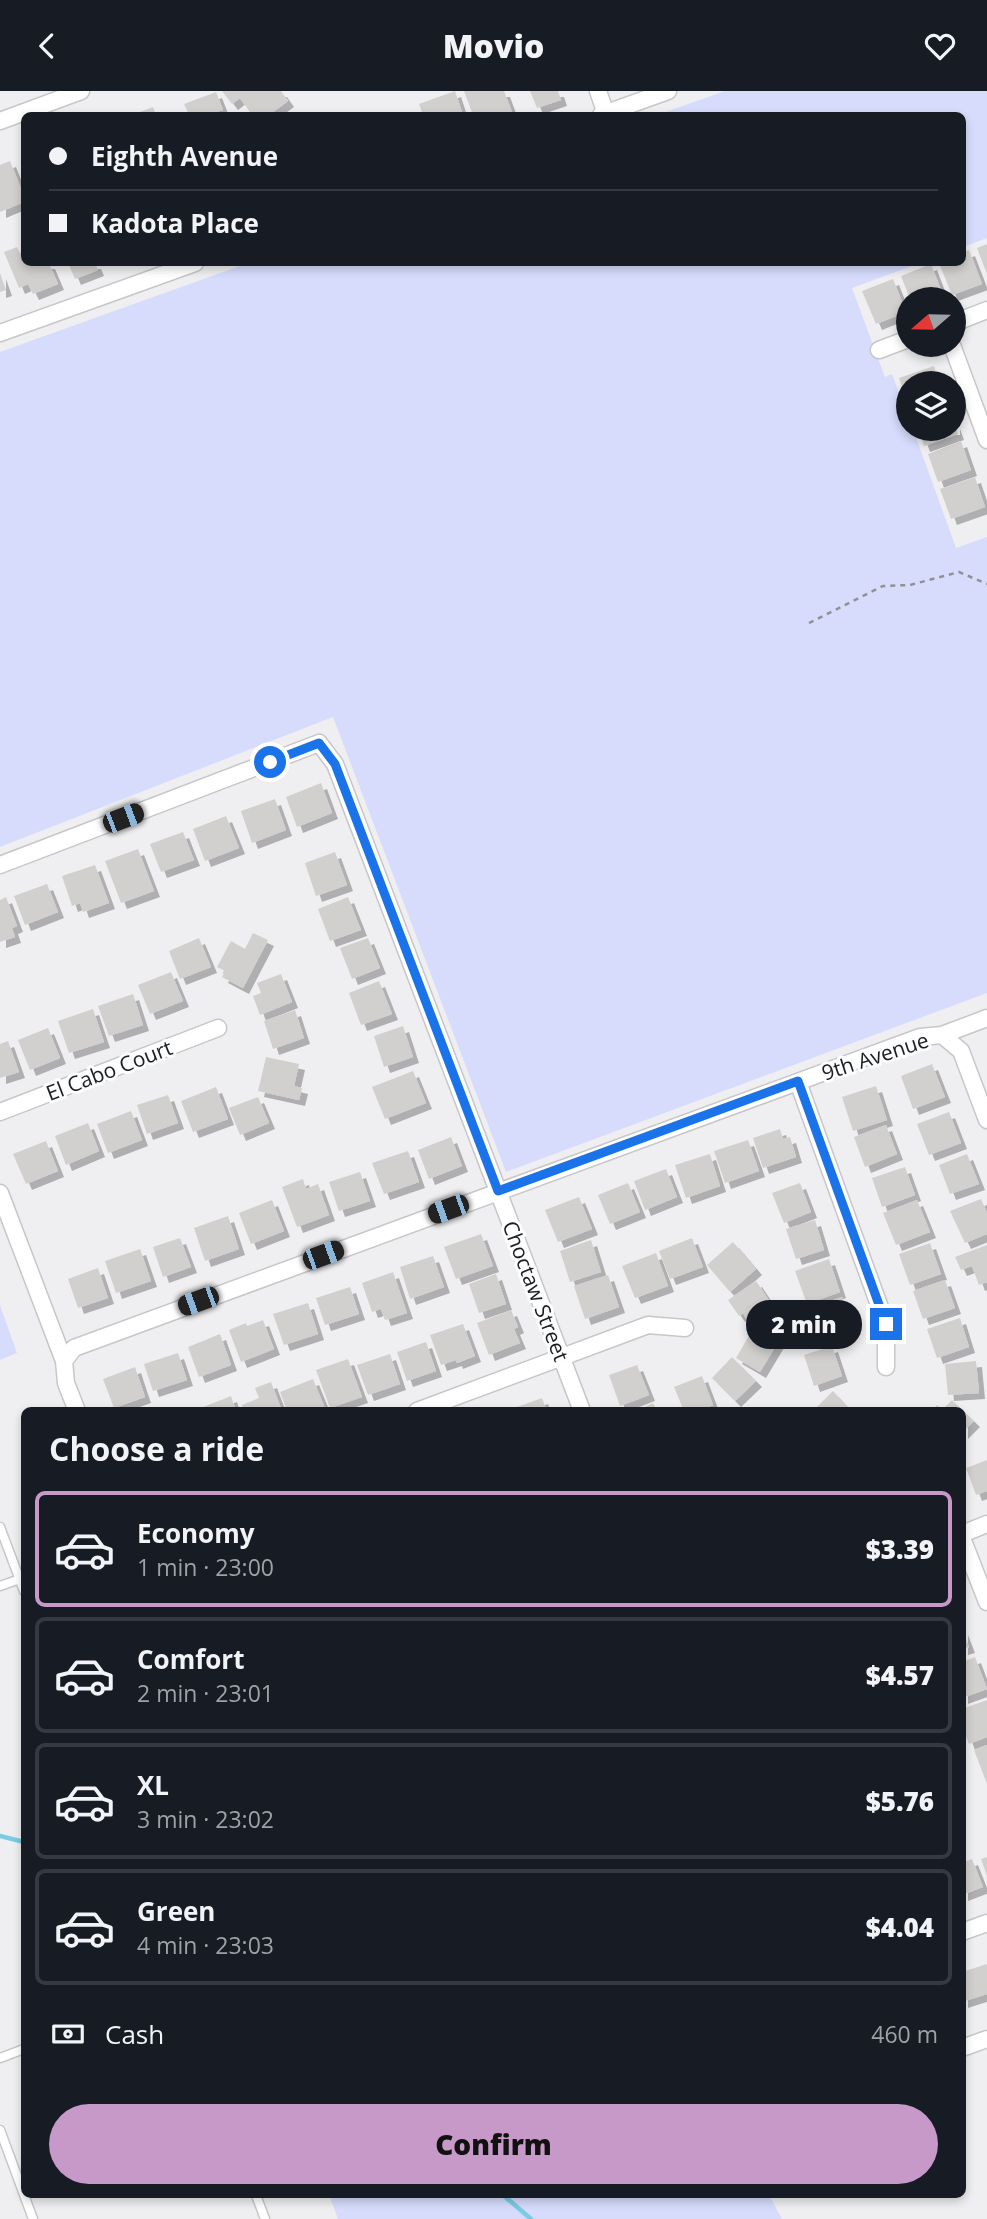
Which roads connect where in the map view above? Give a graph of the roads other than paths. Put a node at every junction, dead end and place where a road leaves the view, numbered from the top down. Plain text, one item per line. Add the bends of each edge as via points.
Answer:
1 (81, 91) edge
2 (598, 91) edge
3 (668, 91) edge
4 (24, 112) edge
5 (602, 112) edge
6 (611, 112) edge
7 (21, 113) edge
8 (0, 121) edge
9 (187, 266) edge
10 (987, 310) edge
11 (966, 318) edge
12 (0, 333) edge
13 (896, 344) edge
14 (879, 350) dead end
15 (956, 357) edge
16 (987, 440) edge
17 (0, 865) edge
18 (987, 1018) edge
19 (218, 1028) dead end
20 (942, 1035) junction
21 (798, 1081) junction
22 (0, 1112) edge
23 (987, 1120) edge
24 (498, 1191) junction
25 (0, 1193) edge
26 (685, 1328) dead end
27 (562, 1357) junction
28 (64, 1361) junction
29 (886, 1367) dead end
30 (75, 1407) edge
31 (428, 1407) edge
32 (581, 1407) edge
33 (987, 1524) edge
34 (0, 1527) edge
35 (966, 1534) edge
36 (966, 1547) edge
37 (20, 1579) junction
38 (21, 1582) edge
39 (0, 1586) edge
40 (987, 1602) edge
41 (987, 1923) edge
42 (966, 1931) edge
43 (987, 2039) edge
44 (966, 2047) edge
45 (21, 2050) edge
46 (0, 2058) edge
47 (0, 2130) edge
48 (21, 2180) edge
49 (27, 2198) edge
50 (257, 2198) edge
51 (33, 2219) edge
52 (265, 2219) edge

1 - 4 street
2 - 5 street
3 - 6 street
7 - 8 street
9 - 12 street
10 - 11 street
13 - 14 street
15 - 16 street
17 - 24 street, Choctaw Street via 319,743 335,764
18 - 20 street, 9th Avenue
19 - 22 street, El Cabo Court
20 - 21 street, 9th Avenue via 920,1037
20 - 23 street via 961,1051
21 - 24 street, 9th Avenue
21 - 29 street via 886,1324
24 - 27 street, Choctaw Street
24 - 28 street, 9th Avenue via 74,1347
25 - 28 street
26 - 27 street via 648,1325
27 - 31 street
27 - 32 street, Choctaw Street
28 - 30 street
33 - 35 street
34 - 37 lane
36 - 40 street
37 - 38 lane
37 - 39 lane
41 - 42 street
43 - 44 street
45 - 46 lane
47 - 48 lane
49 - 51 lane
50 - 52 lane

